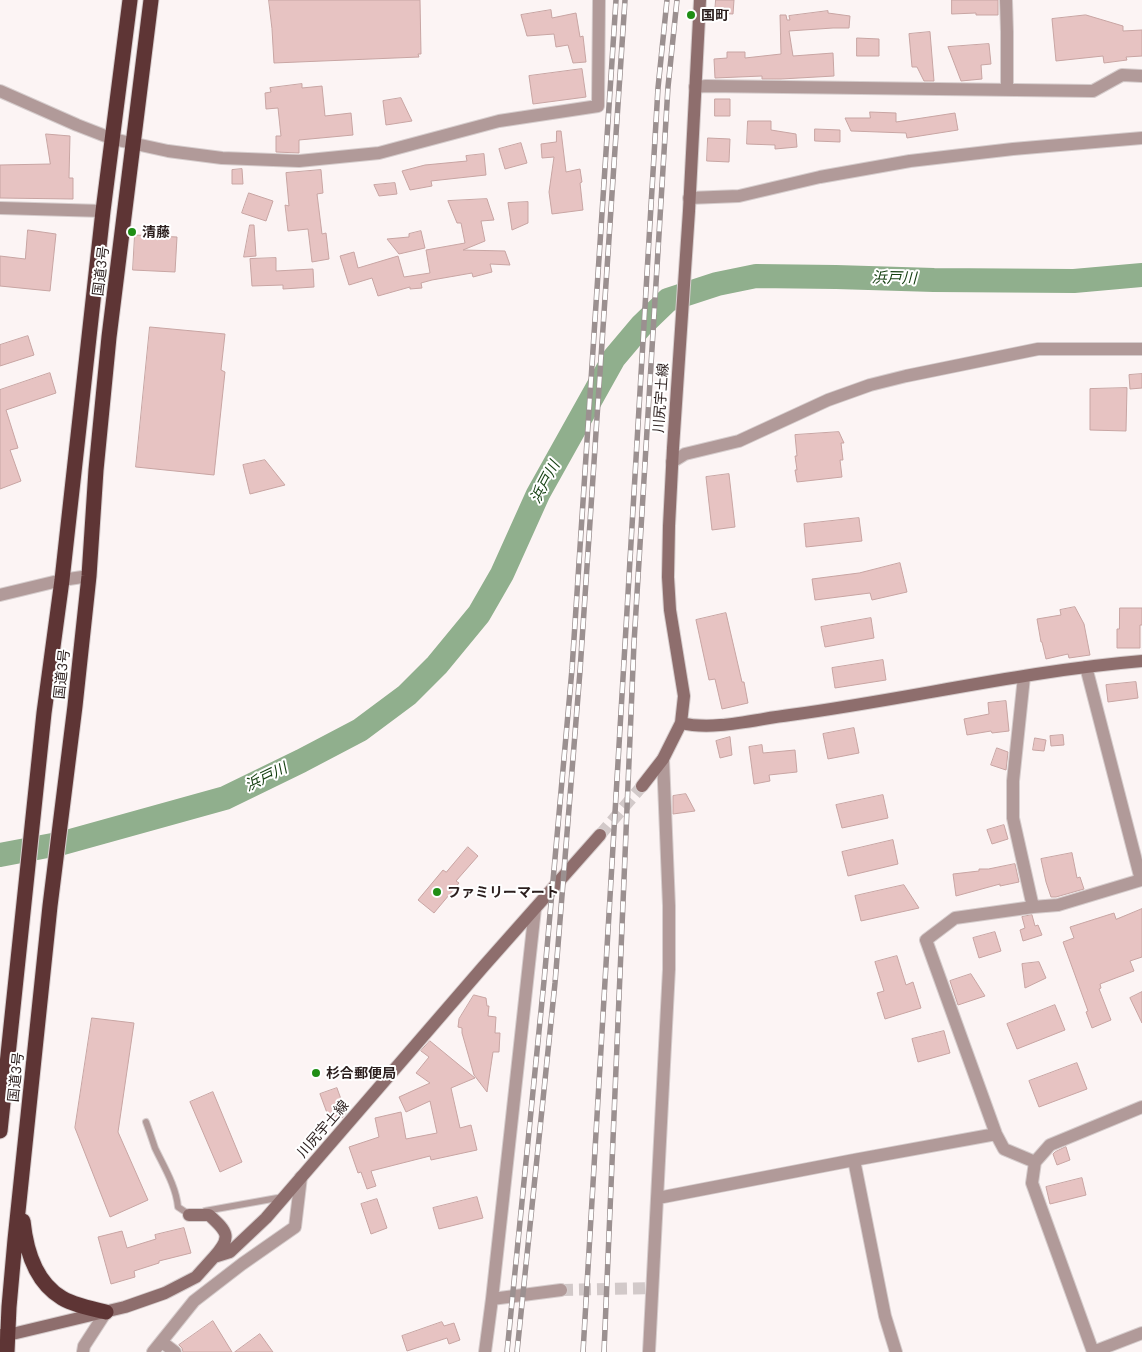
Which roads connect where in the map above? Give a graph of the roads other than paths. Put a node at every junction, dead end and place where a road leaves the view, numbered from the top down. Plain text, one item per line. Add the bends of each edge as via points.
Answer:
1 (130, 0) edge
2 (152, 0) edge
3 (598, 0) edge
4 (700, 0) edge
5 (1006, 0) edge
6 (1142, 76) edge
7 (695, 87) junction
8 (1006, 90) junction
9 (0, 91) edge
10 (1142, 138) edge
11 (113, 139) junction
12 (133, 144) junction
13 (689, 205) junction
14 (0, 208) edge
15 (103, 211) junction
16 (1142, 349) edge
17 (672, 462) junction
18 (90, 576) junction
19 (62, 580) junction
20 (0, 594) edge
21 (1142, 661) edge
22 (1086, 667) junction
23 (1024, 677) junction
24 (681, 723) junction
25 (663, 759) junction
26 (642, 786) tunnel mouth
27 (600, 835) tunnel mouth
28 (1032, 906) junction
29 (535, 910) junction
30 (1142, 1107) edge
31 (146, 1122) dead end
32 (0, 1131) edge
33 (996, 1134) junction
34 (854, 1160) junction
35 (1035, 1162) junction
36 (302, 1177) junction
37 (21, 1187) junction
38 (285, 1196) junction
39 (658, 1198) junction
40 (189, 1215) junction
41 (214, 1257) junction
42 (562, 1290) tunnel mouth
43 (492, 1299) junction
44 (106, 1312) junction
45 (1142, 1333) edge
46 (4, 1335) edge
47 (162, 1342) junction
48 (7, 1352) edge
49 (83, 1352) edge
50 (153, 1352) edge
51 (175, 1352) edge
52 (485, 1352) edge
53 (649, 1352) edge
54 (896, 1352) edge
55 (1093, 1352) edge

1 - 11 highway, 国道3号
2 - 12 highway, 国道3号
3 - 12 street via 598,106 499,121 378,153 299,161 222,158
4 - 7 main road, 川尻宇土線
5 - 8 street
6 - 8 street via 1122,75 1093,91
7 - 8 street
7 - 13 main road, 川尻宇土線
9 - 11 street
10 - 13 street via 910,161
11 - 12 street
11 - 15 highway, 国道3号
12 - 18 highway, 国道3号 via 108,346
13 - 17 main road, 川尻宇土線
14 - 15 street
15 - 19 highway, 国道3号
16 - 17 street via 1038,350 906,376 828,400 739,441 684,454
17 - 24 main road, 川尻宇土線 via 668,576 670,610 684,696
18 - 19 street
18 - 37 highway, 国道3号 via 50,906
19 - 20 street
19 - 32 highway, 国道3号 via 44,713
21 - 22 main road
22 - 23 main road
22 - 28 street via 1141,880 1058,905
23 - 24 main road via 738,722 703,726
23 - 28 street via 1013,781 1014,818
24 - 25 main road, 川尻宇土線
25 - 26 main road, 川尻宇土線
25 - 39 street via 669,970
27 - 29 main road, 川尻宇土線
28 - 33 street via 955,918 926,940
29 - 36 main road, 川尻宇土線
29 - 43 street
30 - 35 street via 1050,1144
31 - 40 lane via 178,1207
33 - 34 street
33 - 35 street via 1004,1149
34 - 39 street
34 - 54 street via 885,1316
35 - 55 street via 1032,1183
36 - 38 main road, 川尻宇土線
36 - 47 street via 295,1227 194,1301
37 - 44 highway via 24,1236 31,1262 42,1280 63,1299
37 - 46 highway, 国道3号
38 - 40 lane
38 - 41 main road, 川尻宇土線 via 230,1252
39 - 53 street
40 - 41 main road via 209,1215 223,1227 226,1239
41 - 44 main road, 川尻宇土線 via 189,1281 165,1293
42 - 43 street
43 - 52 street
44 - 46 main road, 川尻宇土線
44 - 49 street
45 - 55 street
46 - 48 highway, 国道3号
47 - 50 street
47 - 51 street

